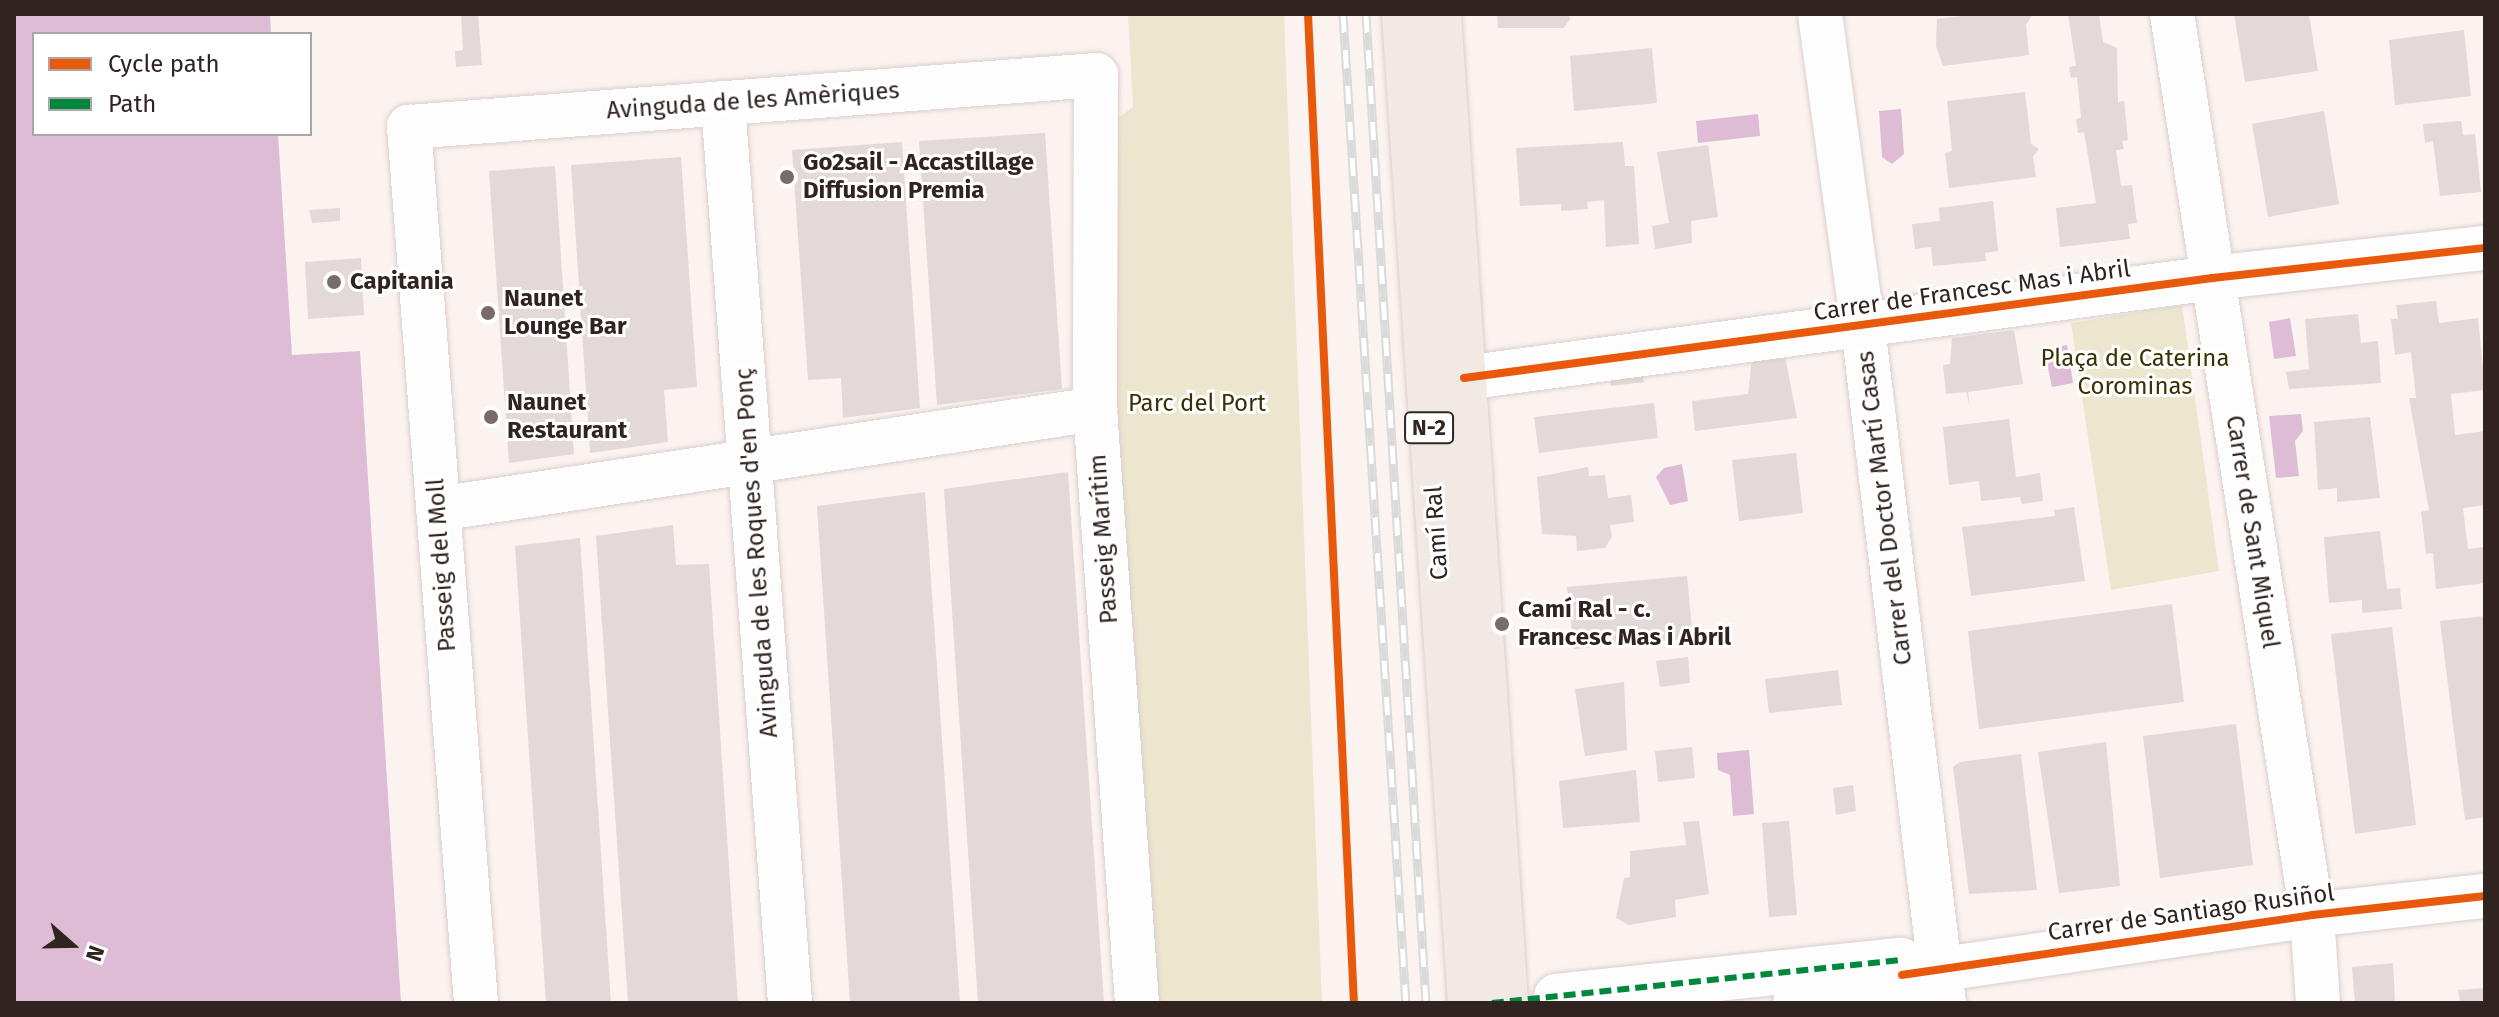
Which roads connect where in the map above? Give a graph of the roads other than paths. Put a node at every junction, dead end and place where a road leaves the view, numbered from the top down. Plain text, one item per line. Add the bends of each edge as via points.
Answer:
1 (1404, 14) edge
2 (1439, 14) edge
3 (1820, 14) edge
4 (2172, 14) edge
5 (1096, 75) joint
6 (723, 103) junction
7 (409, 127) joint
8 (2485, 248) edge
9 (2212, 278) junction
10 (1863, 327) junction
11 (1464, 378) junction
12 (1095, 409) junction
13 (750, 463) junction
14 (438, 509) junction
15 (2485, 896) edge
16 (2312, 915) junction
17 (1926, 978) edge
18 (1556, 996) dead end
19 (476, 1003) edge
20 (790, 1003) edge
21 (1137, 1003) edge
22 (1470, 1003) edge
23 (1506, 1003) edge
24 (1795, 1003) edge
25 (2318, 1003) edge

1 - 22 main road, Camí Ral / N-2
2 - 11 main road, Camí Ral / N-2
3 - 10 street, Carrer del Doctor Martí Casas
4 - 9 street, Carrer de Sant Miquel
5 - 6 street, Avinguda de les Amèriques
5 - 12 street, Passeig Marítim
6 - 7 street, Avinguda de les Amèriques
6 - 13 street, Avinguda de les Roques d'en Ponç
7 - 14 street, Passeig del Moll
8 - 9 street, Carrer de Francesc Mas i Abril
9 - 10 street, Carrer de Francesc Mas i Abril
9 - 16 street, Carrer de Sant Miquel
10 - 11 street, Carrer de Francesc Mas i Abril
10 - 17 street, Carrer del Doctor Martí Casas
11 - 23 main road, Camí Ral / N-2
12 - 13 street
12 - 21 street, Passeig Marítim
13 - 14 street
13 - 20 street, Avinguda de les Roques d'en Ponç
14 - 19 street, Passeig del Moll
15 - 16 street, Carrer de Santiago Rusiñol
16 - 17 street, Carrer de Santiago Rusiñol
16 - 25 street, Carrer de Sant Miquel
17 - 18 street
17 - 24 street

